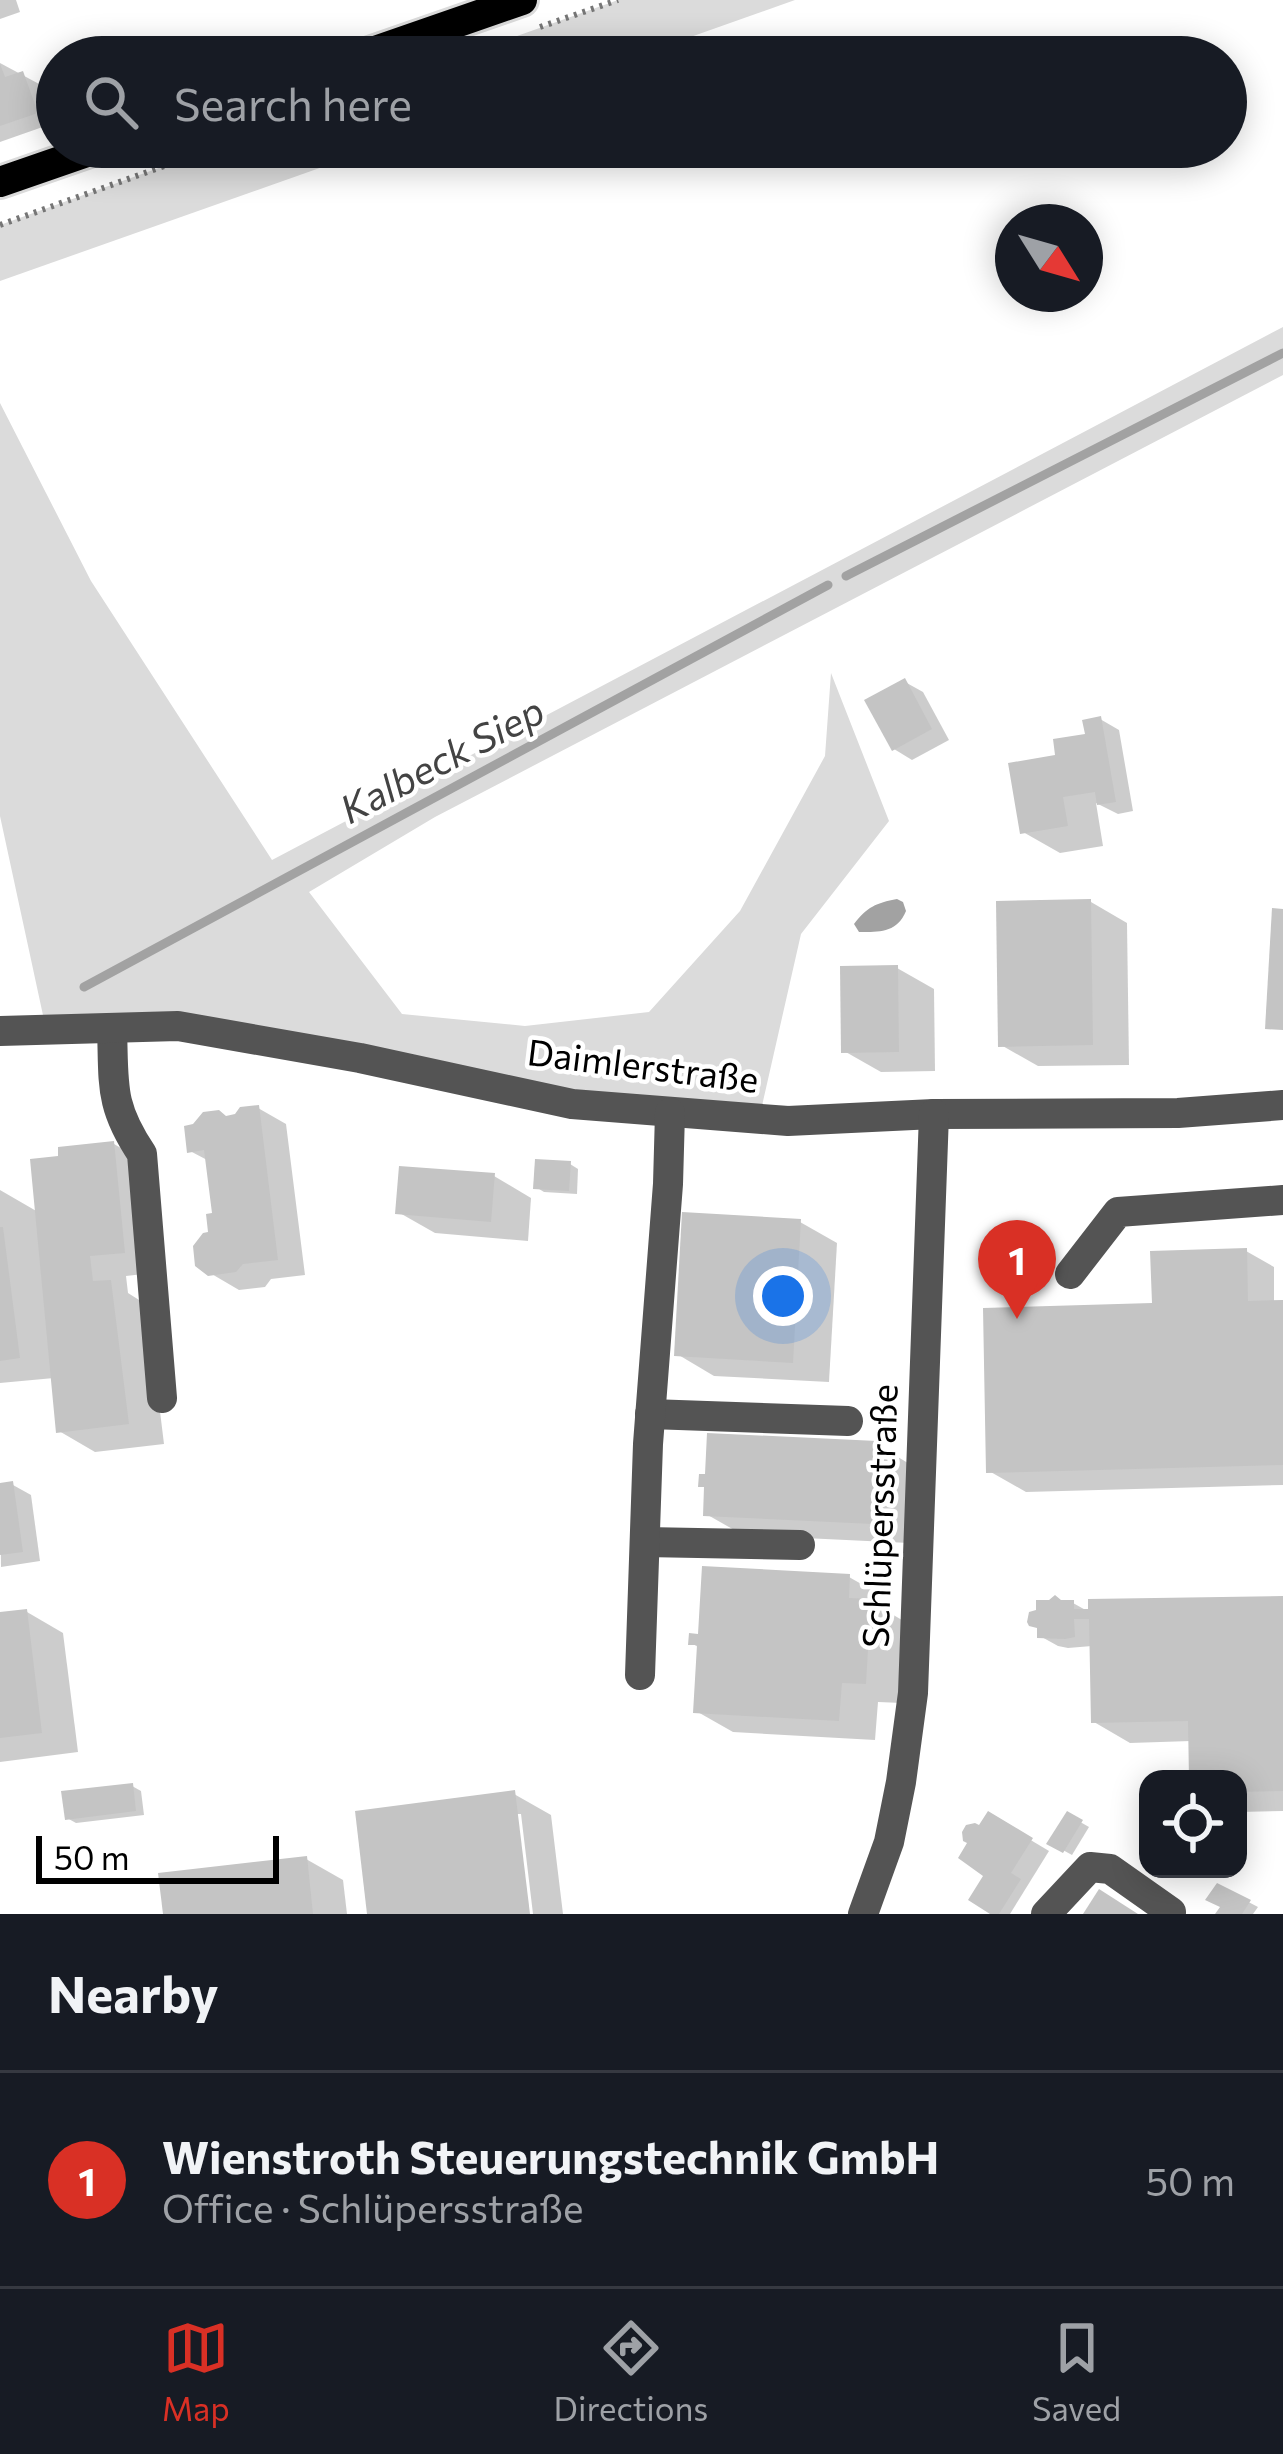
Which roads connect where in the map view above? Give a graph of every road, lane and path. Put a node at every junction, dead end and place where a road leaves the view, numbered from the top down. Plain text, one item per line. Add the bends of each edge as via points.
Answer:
1 (522, 0) edge
2 (418, 36) edge
3 (40, 168) edge
4 (159, 168) edge
5 (0, 182) edge
6 (0, 225) edge
7 (112, 1028) junction
8 (0, 1031) edge
9 (1283, 1105) edge
10 (670, 1113) junction
11 (934, 1114) junction
12 (1283, 1200) edge
13 (1070, 1274) dead end
14 (162, 1398) dead end
15 (650, 1414) junction
16 (848, 1421) dead end
17 (644, 1542) junction
18 (800, 1545) dead end
19 (640, 1676) dead end
20 (1171, 1912) edge
21 (863, 1914) edge
22 (1046, 1914) edge

1 - 2 main road
3 - 5 main road
4 - 6 path
7 - 8 street, Daimlerstraße
7 - 10 street, Daimlerstraße via 178,1026 572,1104
7 - 14 street via 115,1102 142,1154
9 - 11 street, Daimlerstraße
10 - 11 street, Daimlerstraße via 788,1121
10 - 15 street
11 - 21 street, Schlüpersstraße via 913,1693 889,1842
12 - 13 street via 1118,1212
15 - 16 street
15 - 17 street
17 - 18 street
17 - 19 street
20 - 22 street via 1110,1869 1090,1867

